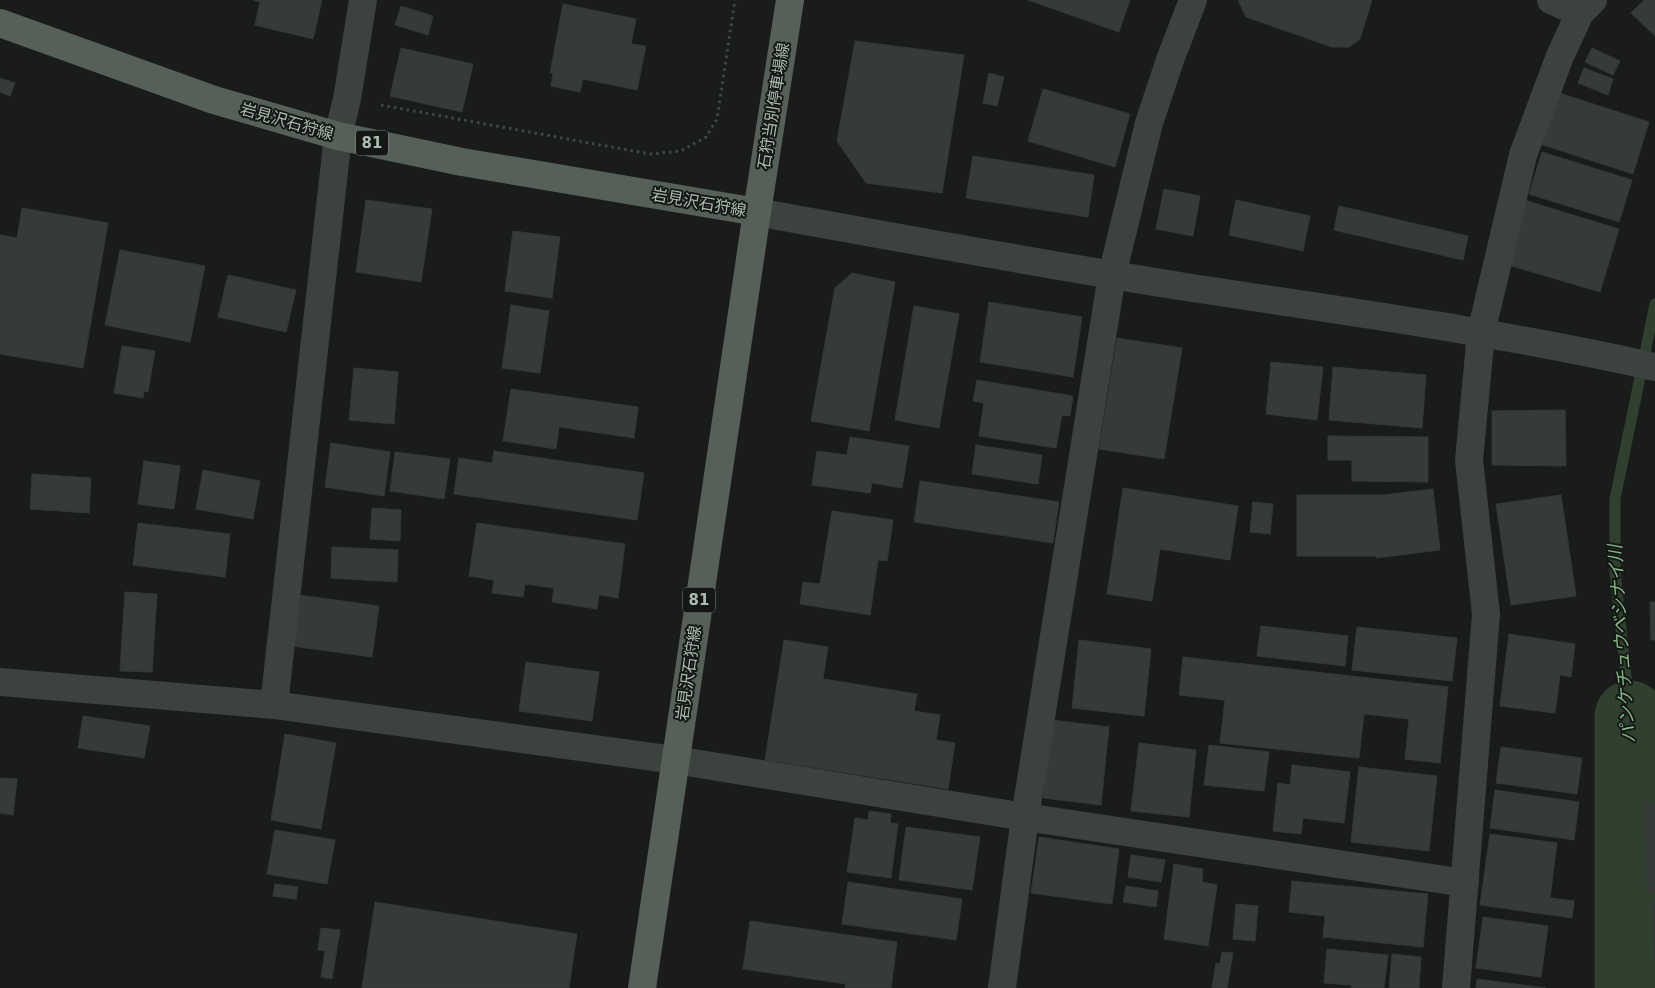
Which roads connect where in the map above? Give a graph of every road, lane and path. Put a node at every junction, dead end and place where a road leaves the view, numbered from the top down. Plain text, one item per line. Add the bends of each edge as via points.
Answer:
1 (364, 0) edge
2 (735, 0) edge
3 (790, 0) edge
4 (1193, 0) edge
5 (1551, 0) edge
6 (1587, 7) edge
7 (0, 23) edge
8 (347, 99) junction
9 (338, 136) junction
10 (757, 212) junction
11 (1112, 275) junction
12 (1481, 333) junction
13 (1655, 367) edge
14 (0, 682) edge
15 (274, 705) junction
16 (675, 760) junction
17 (1025, 817) junction
18 (1465, 883) junction
19 (642, 988) edge
20 (1002, 988) edge
21 (1456, 988) edge

1 - 8 street
2 - 8 path via 717,119 706,137 681,151 650,154
3 - 10 main road, 石狩当別停車場線
4 - 11 street via 1149,123
5 - 6 street
6 - 12 street via 1560,56 1523,155
7 - 9 main road, 岩見沢石狩線 / 81 via 214,100
8 - 9 street
9 - 10 main road, 岩見沢石狩線 / 81 via 462,162
9 - 15 street
10 - 11 street
10 - 16 main road, 岩見沢石狩線 / 81
11 - 12 street
11 - 17 street
12 - 13 street
12 - 18 street via 1468,460 1486,614
14 - 15 street
15 - 16 street
16 - 17 street
16 - 19 main road, 岩見沢石狩線 / 81
17 - 18 street
17 - 20 street
18 - 21 street

